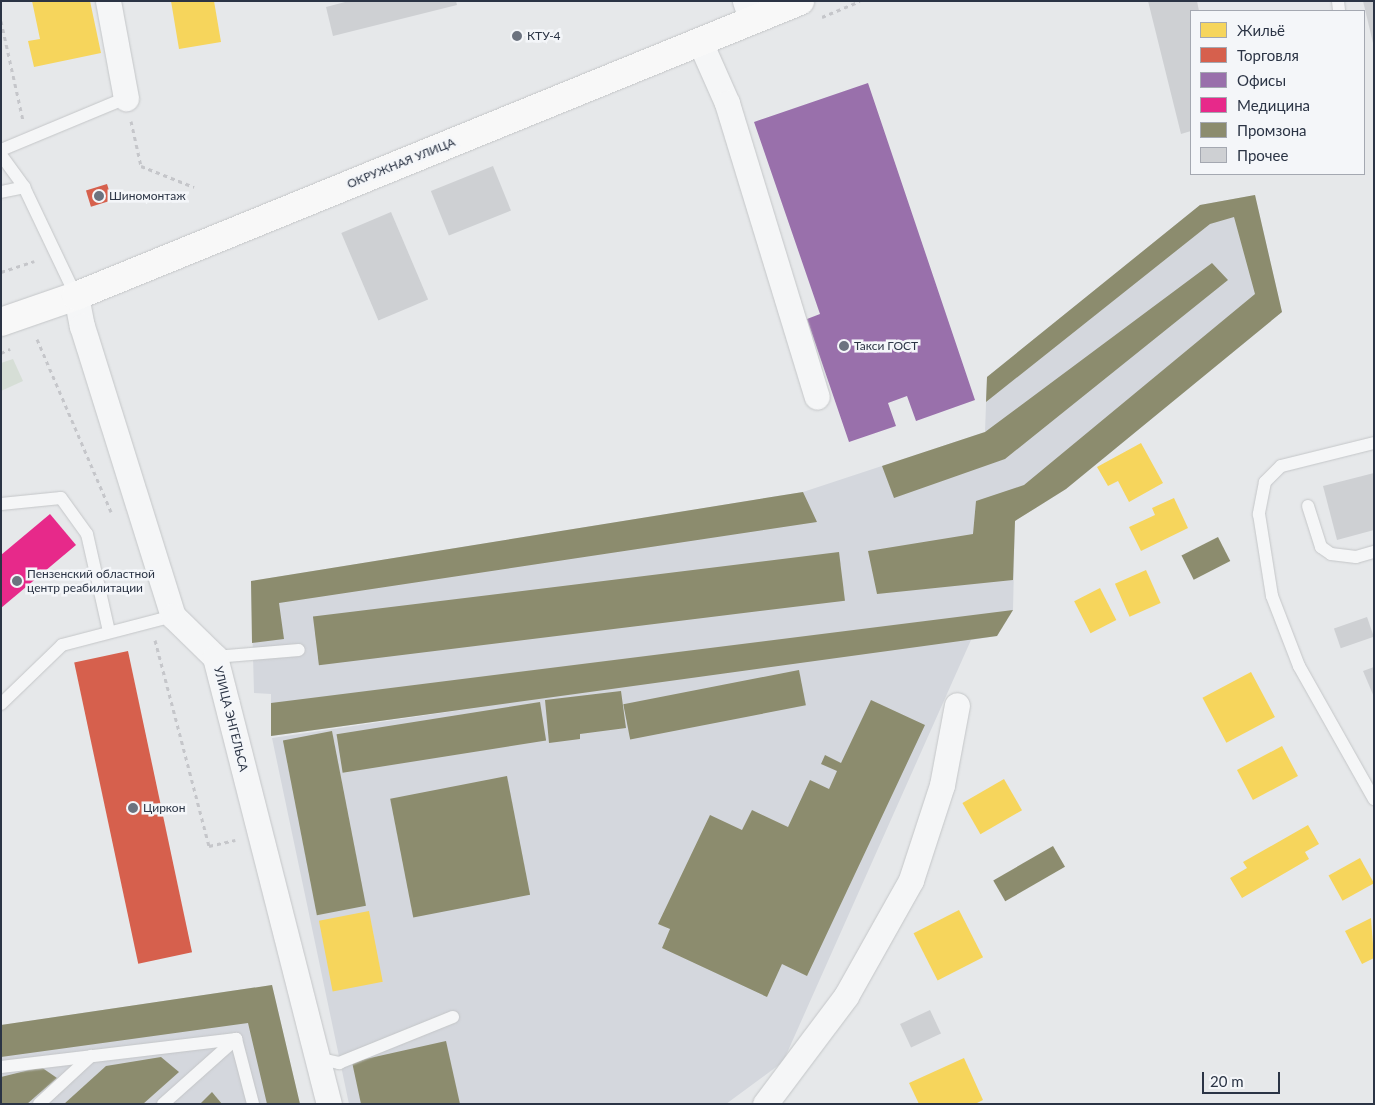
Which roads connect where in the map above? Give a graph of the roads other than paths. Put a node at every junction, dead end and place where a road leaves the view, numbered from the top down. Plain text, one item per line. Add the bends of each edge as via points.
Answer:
1 (108, 1) edge
2 (800, 1) edge
3 (748, 11) edge
4 (700, 42) junction
5 (126, 98) joint
6 (1, 150) edge
7 (1, 155) edge
8 (24, 187) junction
9 (1, 192) edge
10 (76, 296) junction
11 (1, 322) edge
12 (817, 397) dead end
13 (1374, 444) edge
14 (1, 504) edge
15 (1308, 506) dead end
16 (1374, 552) edge
17 (173, 616) junction
18 (109, 632) junction
19 (298, 650) dead end
20 (215, 657) junction
21 (1, 704) edge
22 (957, 705) dead end
23 (1374, 799) edge
24 (453, 1016) dead end
25 (236, 1039) junction
26 (91, 1056) junction
27 (317, 1058) junction
28 (1, 1067) edge
29 (39, 1104) edge
30 (163, 1104) edge
31 (253, 1104) edge
32 (328, 1104) edge
33 (765, 1104) edge

1 - 5 street
2 - 3 main road, ОКРУЖНАЯ УЛИЦА
3 - 4 main road, ОКРУЖНАЯ УЛИЦА
4 - 10 main road, ОКРУЖНАЯ УЛИЦА
4 - 12 street via 727,103
5 - 6 lane
7 - 8 lane
8 - 9 lane
8 - 10 lane
10 - 11 main road, ОКРУЖНАЯ УЛИЦА
10 - 17 street, УЛИЦА ЭНГЕЛЬСА via 82,326
13 - 23 lane via 1281,466 1265,482 1259,514 1272,596 1299,666
14 - 18 lane via 61,498 87,534
15 - 16 lane via 1320,547 1330,554 1356,557
17 - 18 lane
17 - 20 street, УЛИЦА ЭНГЕЛЬСА
18 - 21 lane via 62,646
19 - 20 lane
20 - 27 street, УЛИЦА ЭНГЕЛЬСА
22 - 33 street via 942,785 911,880 846,996
24 - 27 lane via 339,1063
25 - 26 lane
25 - 30 lane
25 - 31 lane
26 - 28 lane
26 - 29 lane
27 - 32 street, УЛИЦА ЭНГЕЛЬСА

